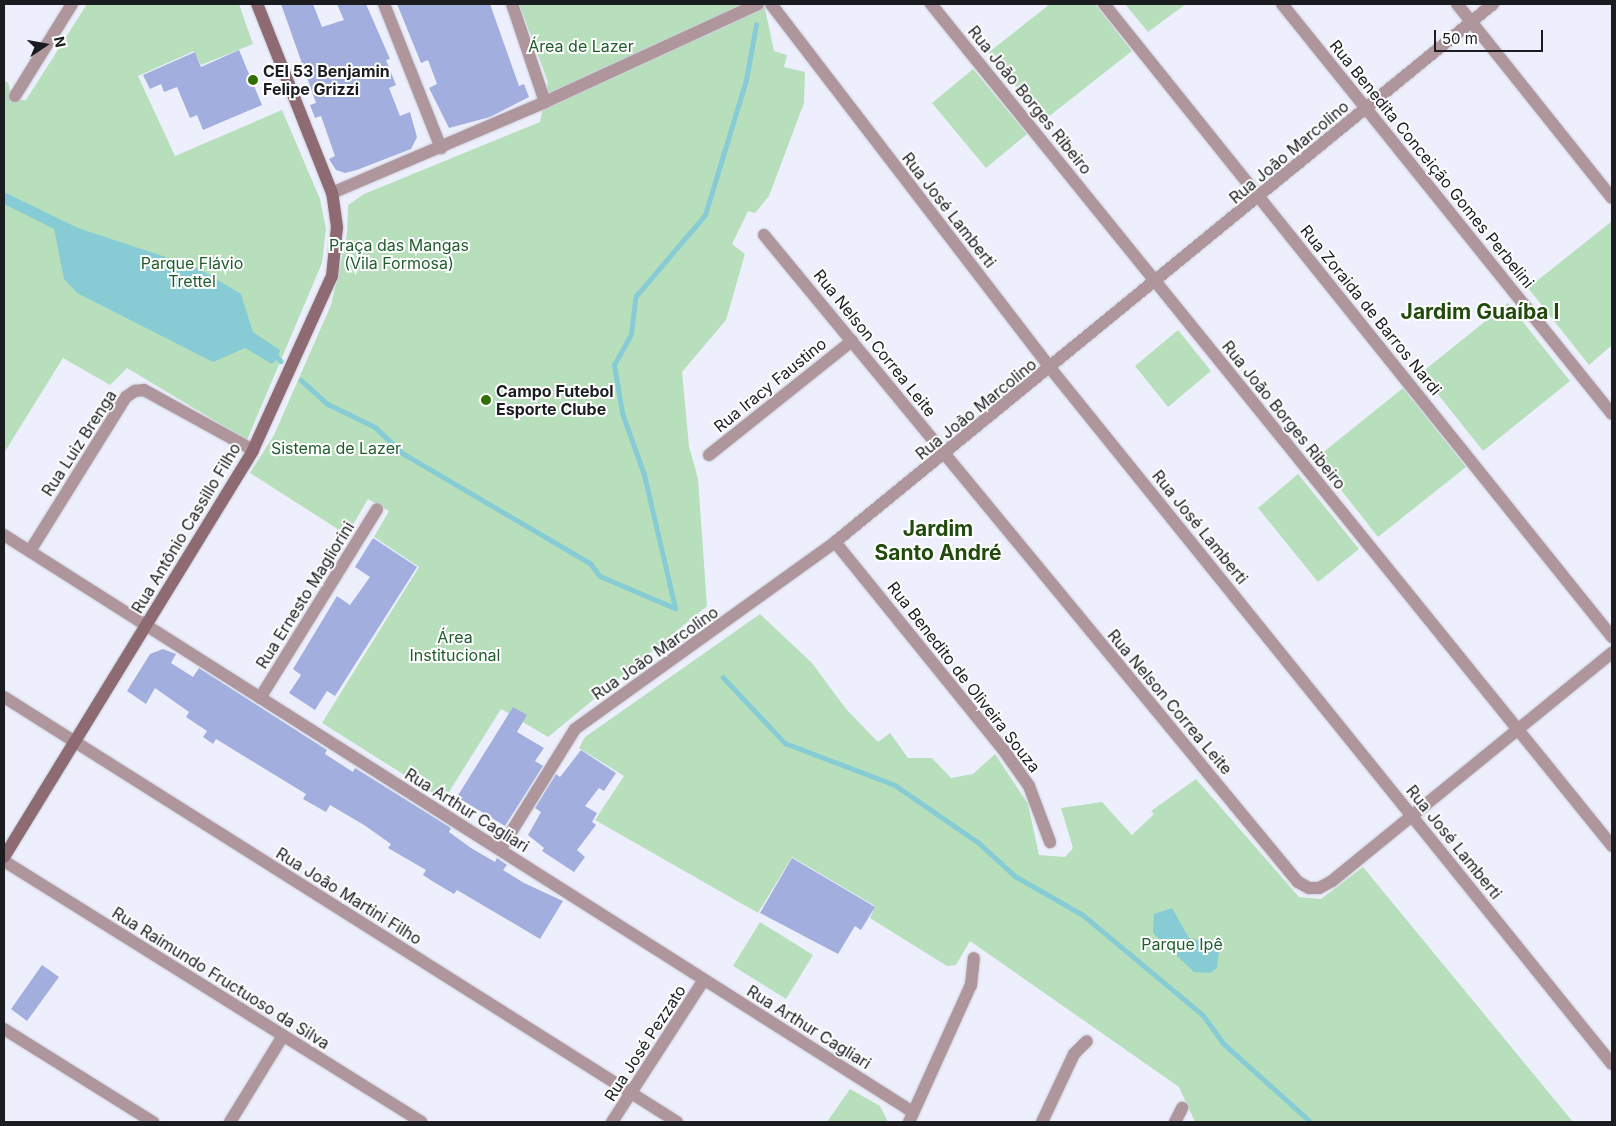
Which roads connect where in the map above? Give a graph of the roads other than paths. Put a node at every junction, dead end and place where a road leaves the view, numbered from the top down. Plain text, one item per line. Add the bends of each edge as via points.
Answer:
1 (72, 4) edge
2 (257, 4) edge
3 (384, 4) edge
4 (512, 4) edge
5 (758, 4) edge
6 (771, 4) edge
7 (932, 4) edge
8 (1104, 4) edge
9 (1282, 4) edge
10 (1457, 4) edge
11 (1494, 4) edge
12 (1472, 22) junction
13 (15, 96) dead end
14 (545, 102) junction
15 (1366, 108) junction
16 (441, 148) junction
17 (332, 193) junction
18 (1259, 197) junction
19 (1612, 198) edge
20 (764, 235) dead end
21 (1156, 282) junction
22 (852, 340) junction
23 (1051, 369) junction
24 (1612, 414) edge
25 (253, 450) junction
26 (709, 455) dead end
27 (945, 455) junction
28 (377, 509) dead end
29 (4, 534) edge
30 (835, 542) junction
31 (30, 551) junction
32 (146, 625) junction
33 (1612, 637) edge
34 (1612, 653) edge
35 (4, 697) edge
36 (260, 698) junction
37 (1518, 729) junction
38 (75, 742) junction
39 (1412, 815) junction
40 (1050, 842) dead end
41 (1612, 846) edge
42 (500, 850) junction
43 (4, 857) edge
44 (4, 861) edge
45 (974, 958) dead end
46 (704, 980) junction
47 (4, 1029) edge
48 (283, 1036) junction
49 (1087, 1041) dead end
50 (1612, 1064) edge
51 (632, 1094) junction
52 (1182, 1108) dead end
53 (911, 1117) edge
54 (153, 1122) edge
55 (230, 1122) edge
56 (421, 1122) edge
57 (612, 1122) edge
58 (677, 1122) edge
59 (1042, 1122) edge
60 (1175, 1122) edge

1 - 13 street
2 - 17 street, Rua Antônio Cassillo Filho
3 - 16 street
4 - 14 street
5 - 14 street
6 - 23 street, Rua José Lamberti
7 - 21 street, Rua João Borges Ribeiro
8 - 18 street, Rua Zoraida de Barros Nardi
9 - 15 street, Rua Benedita Conceição Gomes Perbelini
10 - 12 street
11 - 12 street, Rua João Marcolino
12 - 15 street, Rua João Marcolino
12 - 19 street
14 - 16 street
15 - 18 street, Rua João Marcolino
15 - 24 street, Rua Benedita Conceição Gomes Perbelini
16 - 17 street
17 - 25 street, Rua Antônio Cassillo Filho via 337,227 332,276
18 - 21 street, Rua João Marcolino
18 - 33 street, Rua Zoraida de Barros Nardi
20 - 22 street, Rua Nelson Correa Leite
21 - 23 street, Rua João Marcolino
21 - 37 street, Rua João Borges Ribeiro
22 - 26 street, Rua Iracy Faustino
22 - 27 street, Rua Nelson Correa Leite
23 - 27 street, Rua João Marcolino
23 - 39 street, Rua José Lamberti
25 - 31 street, Rua Luiz Brenga via 144,390 135,391 126,396
25 - 32 street, Rua Antônio Cassillo Filho
27 - 30 street, Rua João Marcolino
27 - 39 street, Rua Nelson Correa Leite via 1298,882 1320,888
28 - 36 street, Rua Ernesto Magliorini
29 - 31 street, Rua Arthur Cagliari
30 - 40 street, Rua Benedito de Oliveira Souza via 1005,752 1029,786
30 - 42 street, Rua João Marcolino via 575,729
31 - 32 street, Rua Arthur Cagliari
32 - 36 street, Rua Arthur Cagliari
32 - 38 street, Rua Antônio Cassillo Filho
34 - 37 street, Rua Nelson Correa Leite
35 - 38 street, Rua João Martini Filho
36 - 42 street, Rua Arthur Cagliari
37 - 39 street, Rua Nelson Correa Leite
37 - 41 street, Rua João Borges Ribeiro
38 - 43 street, Rua Antônio Cassillo Filho
38 - 51 street, Rua João Martini Filho
39 - 50 street, Rua José Lamberti
42 - 46 street, Rua Arthur Cagliari
44 - 48 street, Rua Raimundo Fructuoso da Silva
45 - 53 street via 971,985
46 - 51 street, Rua José Pezzato
46 - 53 street, Rua Arthur Cagliari
47 - 54 street
48 - 55 street
48 - 56 street, Rua Raimundo Fructuoso da Silva
49 - 59 street via 1074,1054
51 - 57 street, Rua José Pezzato
51 - 58 street, Rua João Martini Filho
52 - 60 street

